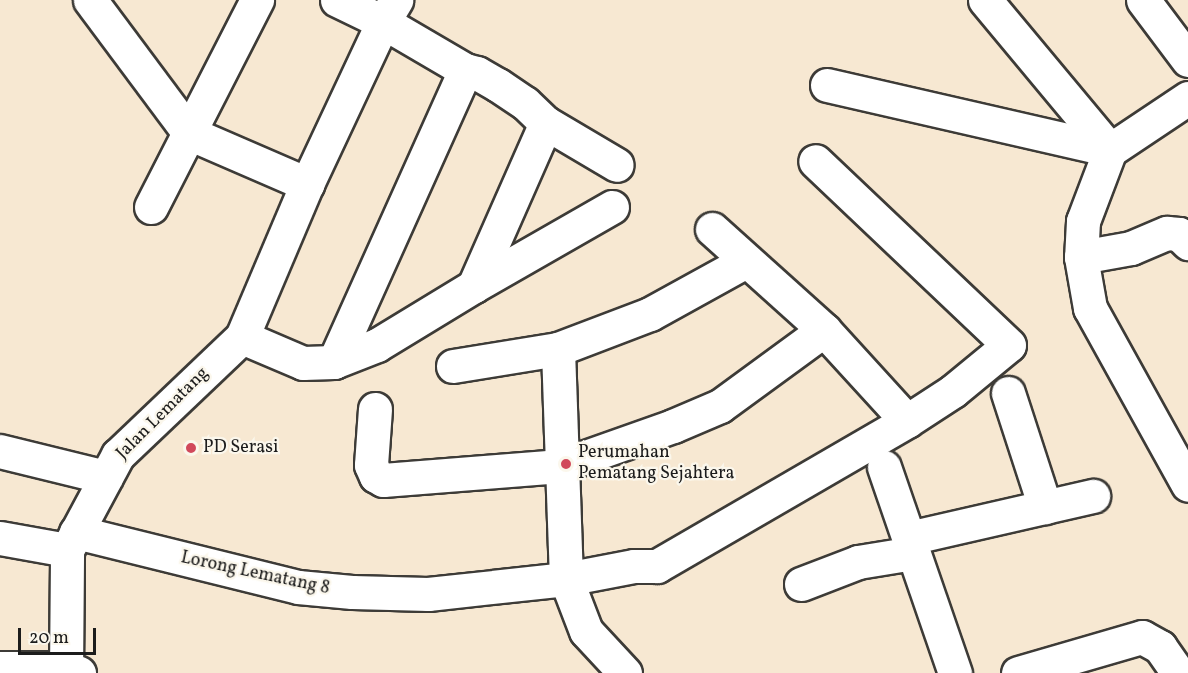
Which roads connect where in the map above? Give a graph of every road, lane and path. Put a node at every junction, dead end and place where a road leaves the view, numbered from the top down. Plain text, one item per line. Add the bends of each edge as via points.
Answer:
1 (90, 0) edge
2 (257, 0) edge
3 (337, 0) edge
4 (985, 0) edge
5 (1143, 0) edge
6 (390, 11) edge
7 (1188, 60) edge
8 (465, 70) junction
9 (827, 85) dead end
10 (1188, 98) edge
11 (546, 123) junction
12 (189, 133) junction
13 (1110, 150) junction
14 (815, 161) dead end
15 (617, 165) dead end
16 (307, 184) junction
17 (151, 207) dead end
18 (612, 207) dead end
19 (712, 229) dead end
20 (1188, 243) edge
21 (1081, 257) junction
22 (746, 261) junction
23 (474, 286) junction
24 (824, 330) junction
25 (242, 337) junction
26 (558, 350) junction
27 (334, 362) junction
28 (453, 366) dead end
29 (1008, 393) dead end
30 (375, 410) dead end
31 (907, 421) junction
32 (0, 451) edge
33 (560, 466) junction
34 (884, 467) dead end
35 (106, 477) junction
36 (1188, 485) edge
37 (1093, 496) dead end
38 (1045, 507) junction
39 (0, 538) edge
40 (71, 541) junction
41 (911, 545) junction
42 (566, 579) junction
43 (801, 584) dead end
44 (0, 668) edge
45 (71, 671) edge
46 (625, 673) edge
47 (955, 673) edge
48 (1018, 673) edge
49 (1178, 673) edge

1 - 12 street
2 - 12 street
3 - 6 street
4 - 13 street
5 - 7 street
6 - 8 street
6 - 16 street
8 - 11 street via 504,89
8 - 27 street
9 - 13 street
10 - 13 street
11 - 15 street
11 - 23 street
12 - 16 street
12 - 17 street
13 - 21 street via 1083,221
14 - 31 street, Lorong Lematang 8 via 1009,345
16 - 25 street
18 - 23 street
19 - 22 street
20 - 21 street via 1179,234 1167,233 1131,248
21 - 36 street via 1090,308
22 - 24 street
22 - 26 street via 650,314
23 - 27 street via 377,345
24 - 31 street
24 - 33 street via 720,406
25 - 27 street via 303,363
25 - 35 street, Jalan Lematang via 118,455
26 - 28 street
26 - 33 street
29 - 38 street
30 - 33 street via 371,465 376,477 383,480
31 - 42 street, Lorong Lematang 8 via 657,566 634,566
32 - 35 street
33 - 42 street
34 - 41 street
35 - 40 street, Jalan Lematang
37 - 38 street
38 - 41 street
39 - 40 street, Lorong Lematang 8
40 - 42 street, Lorong Lematang 8 via 298,587 352,592 428,594
40 - 45 street, Jalan Lematang
41 - 43 street
41 - 47 street
42 - 46 street via 586,631
44 - 45 street
48 - 49 street via 1142,637 1160,646

